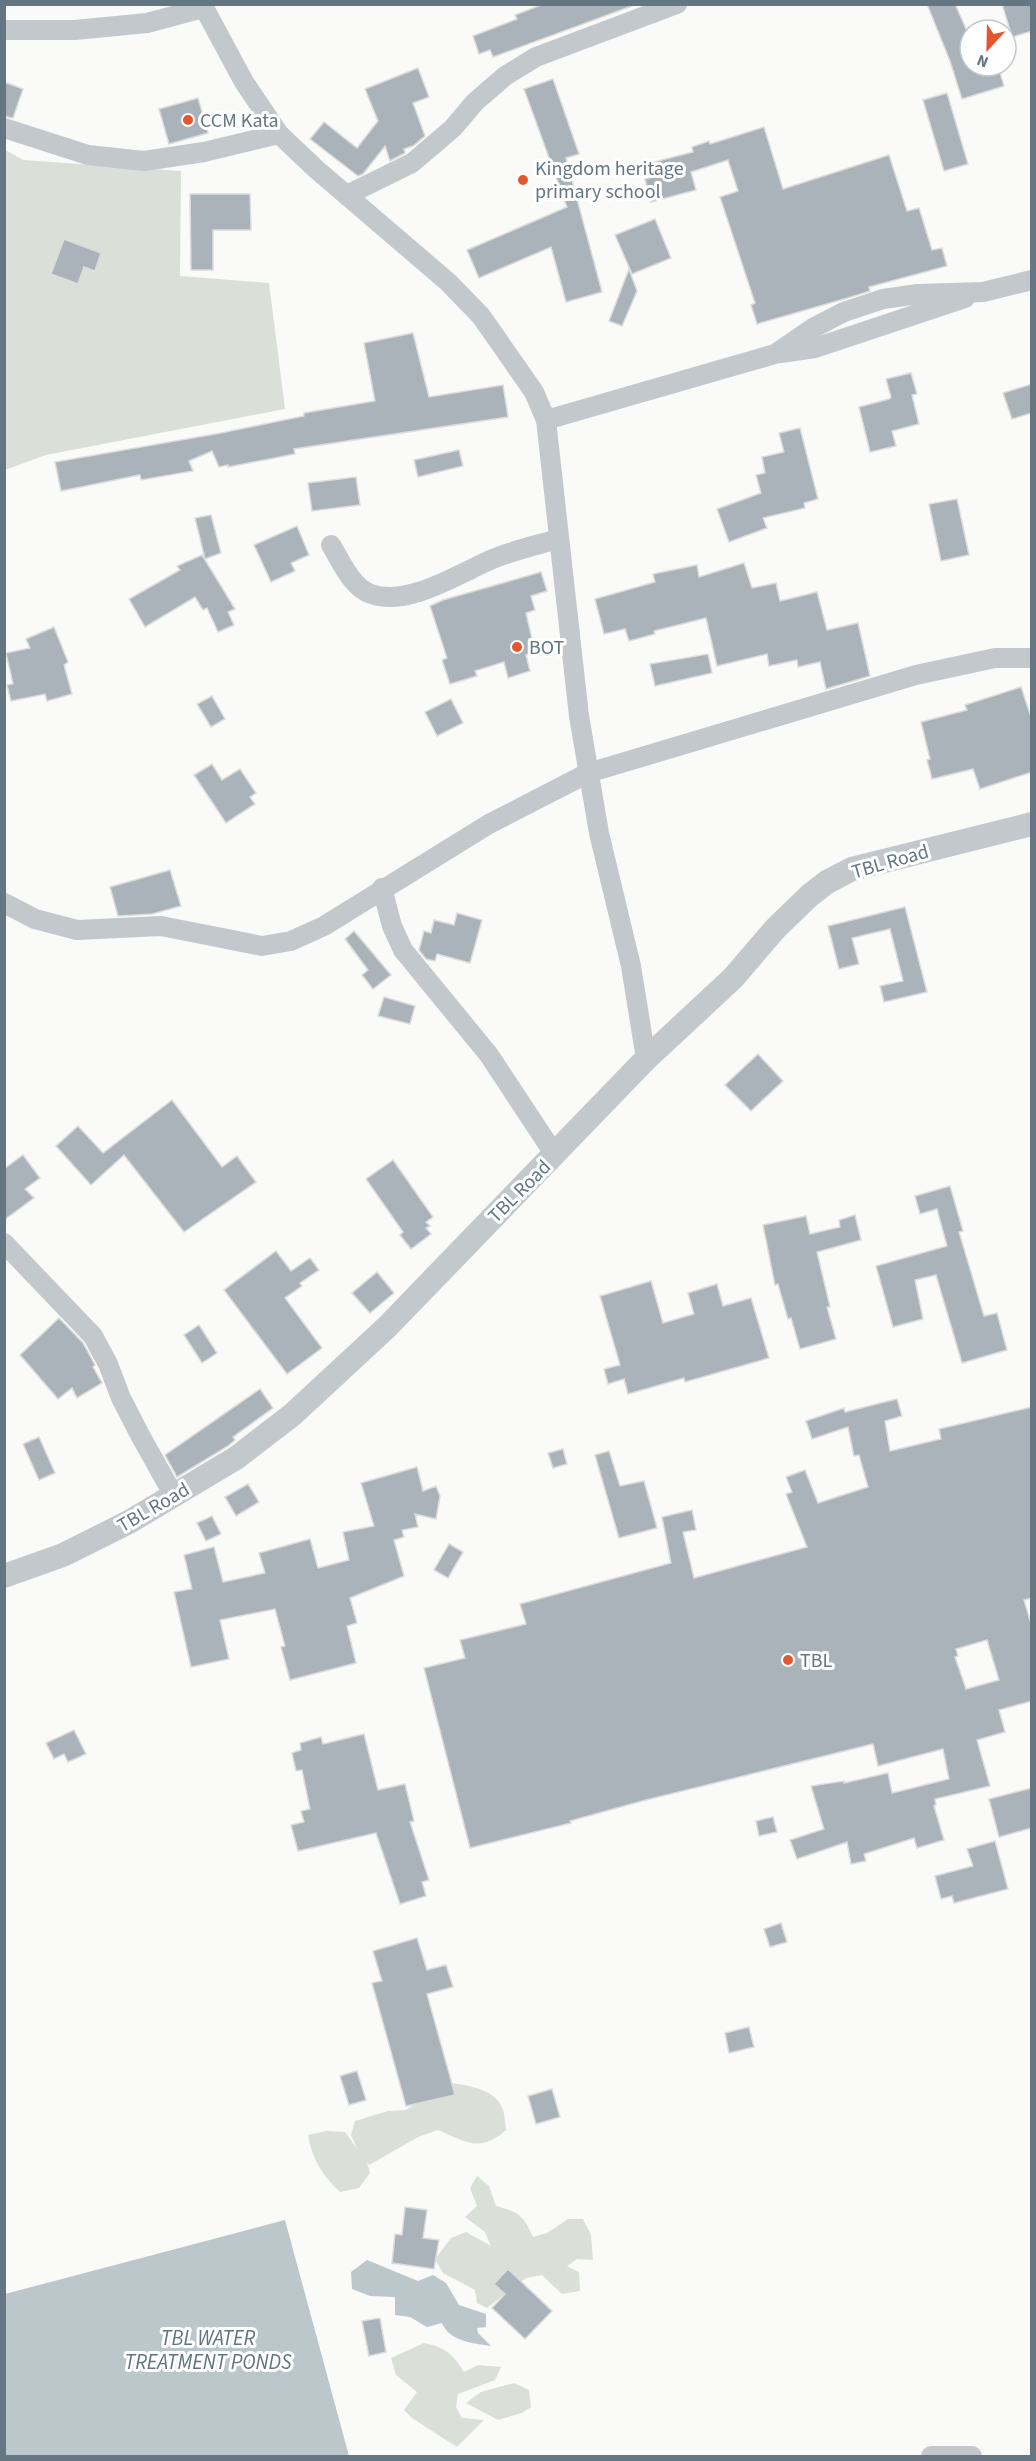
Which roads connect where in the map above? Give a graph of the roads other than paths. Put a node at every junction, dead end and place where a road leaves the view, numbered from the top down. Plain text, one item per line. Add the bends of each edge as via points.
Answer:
1 (677, 4) edge
2 (203, 6) edge
3 (4, 30) edge
4 (4, 128) edge
5 (279, 134) junction
6 (347, 195) junction
7 (1032, 279) edge
8 (546, 420) junction
9 (558, 539) junction
10 (331, 545) dead end
11 (1032, 658) edge
12 (588, 773) junction
13 (1032, 824) edge
14 (382, 888) junction
15 (4, 903) edge
16 (646, 1059) junction
17 (555, 1155) junction
18 (4, 1243) edge
19 (174, 1496) junction
20 (4, 1576) edge
21 (931, 2457) edge
22 (972, 2457) edge

1 - 6 street via 536,57 505,76 412,163
2 - 3 street via 147,23 75,30
2 - 5 street via 244,82
4 - 5 street via 88,155 144,160 204,152
5 - 6 street
6 - 8 street via 481,316 534,392
7 - 8 street via 983,292 884,299 844,312 775,354
8 - 9 street
9 - 10 street via 488,561 428,588 384,597 357,586
9 - 12 street
11 - 12 street via 994,658 916,675
12 - 14 street via 489,824
12 - 16 street via 631,966
13 - 16 street, TBL Road via 852,869 827,882
14 - 15 street via 324,926 291,941 262,946 161,926 77,930 35,919
14 - 17 street via 403,950 489,1055
16 - 17 street, TBL Road
17 - 19 street, TBL Road via 387,1326 292,1415 236,1458
18 - 19 street via 93,1336
19 - 20 street, TBL Road via 63,1555
21 - 22 street

